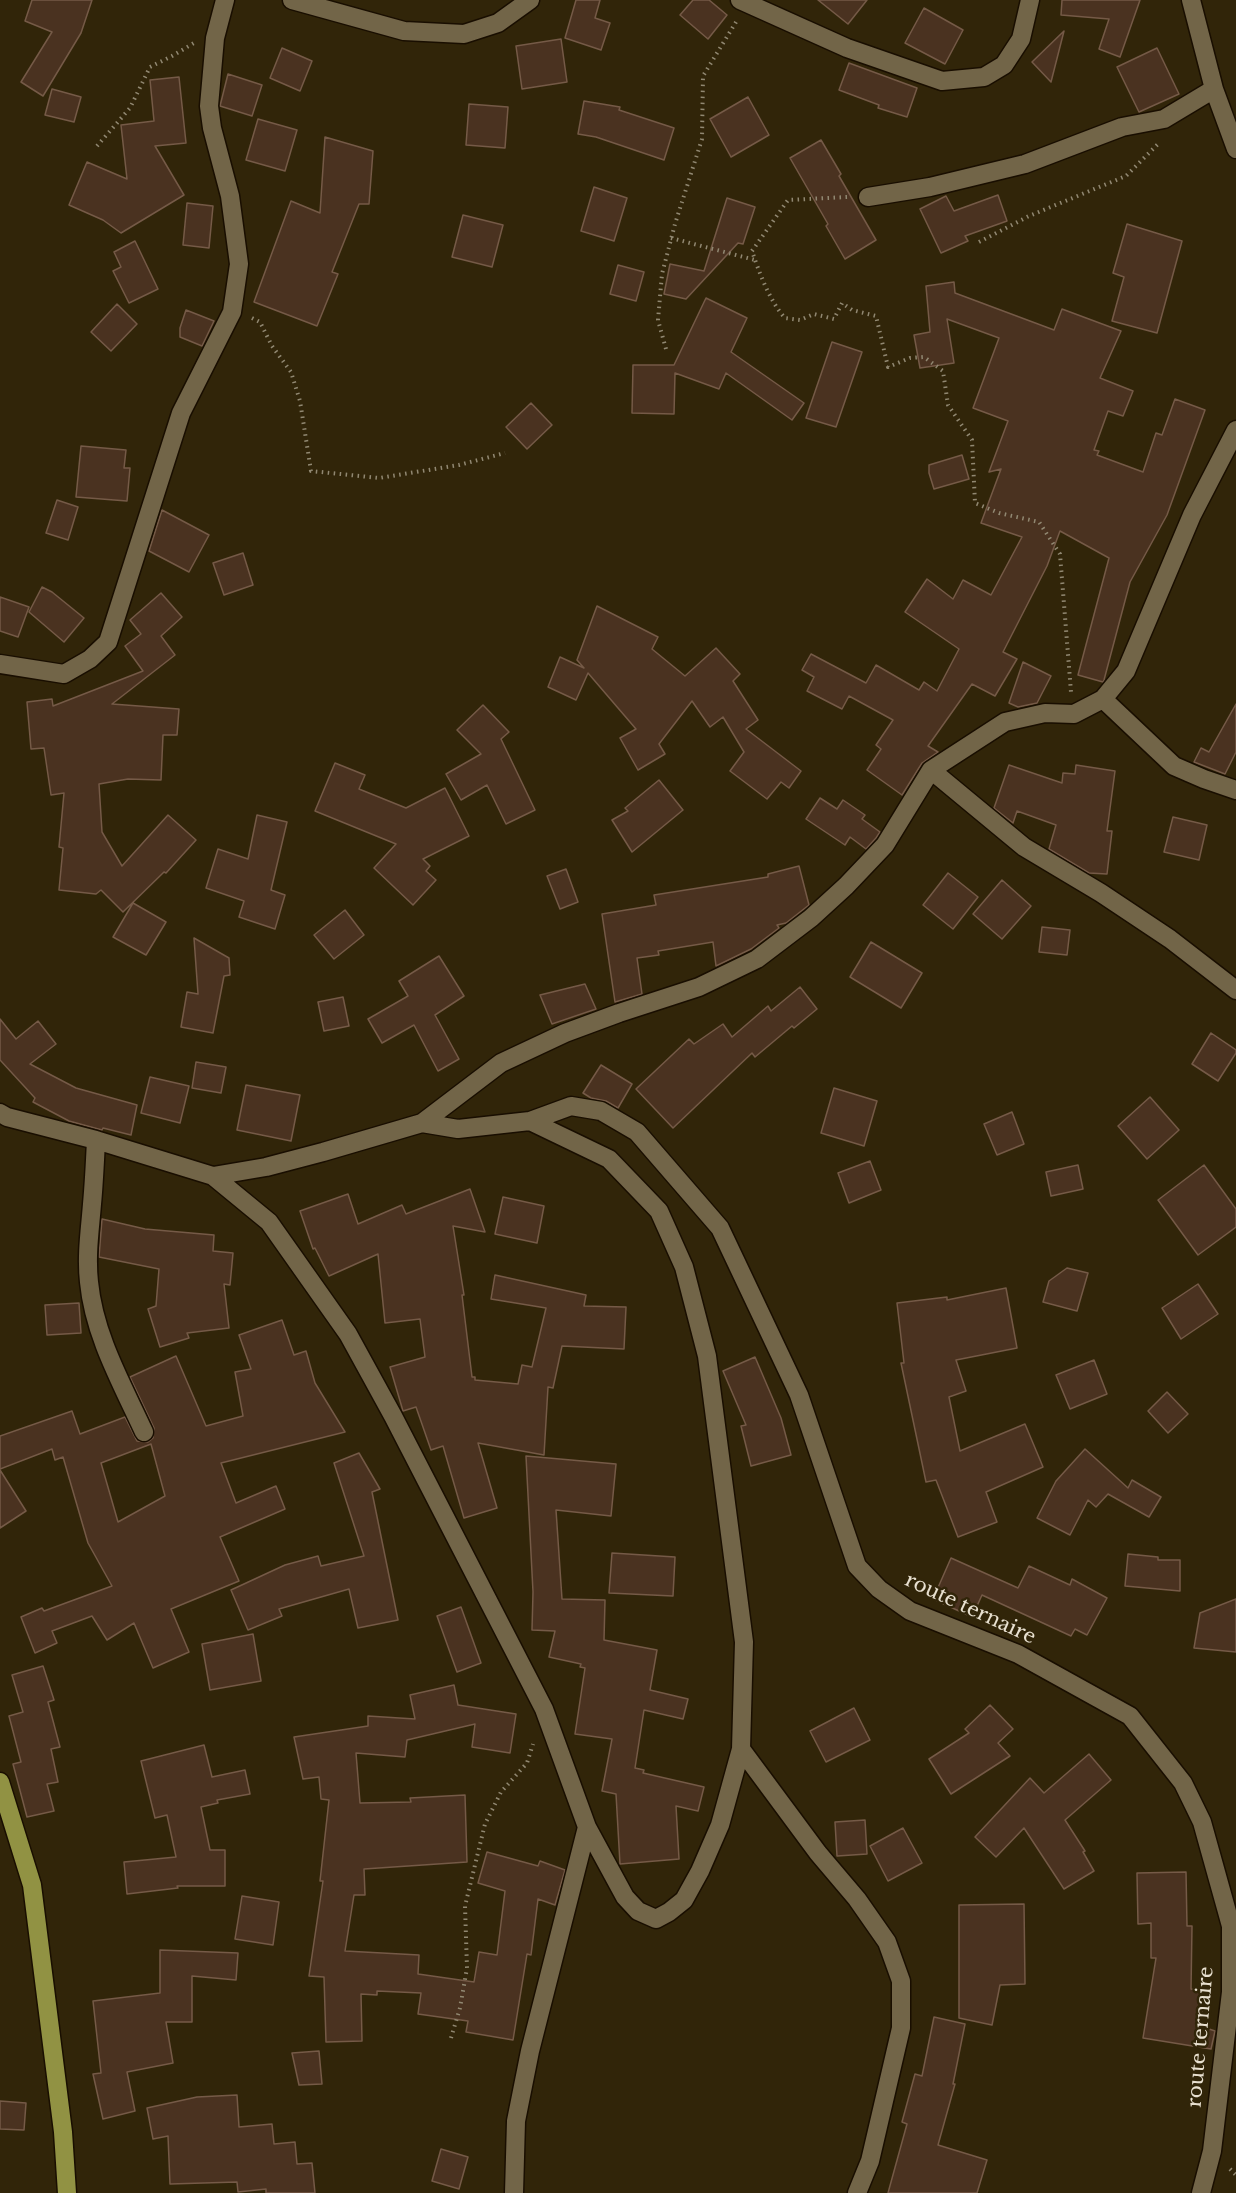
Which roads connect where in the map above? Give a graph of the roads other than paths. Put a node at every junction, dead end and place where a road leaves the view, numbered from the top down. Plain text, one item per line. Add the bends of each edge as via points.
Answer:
1 (225, 0) edge
2 (292, 0) edge
3 (530, 0) edge
4 (1030, 0) edge
5 (1191, 0) edge
6 (744, 2) edge
7 (1214, 89) junction
8 (1236, 149) edge
9 (868, 197) road end
10 (1236, 430) edge
11 (0, 664) edge
12 (1102, 699) junction
13 (931, 770) junction
14 (1236, 790) edge
15 (1236, 990) edge
16 (0, 1113) edge
17 (530, 1121) junction
18 (422, 1123) junction
19 (96, 1140) junction
20 (213, 1176) junction
21 (144, 1432) dead end
22 (741, 1749) junction
23 (0, 1782) edge
24 (587, 1827) junction
25 (67, 2193) edge
26 (514, 2193) edge
27 (857, 2193) edge
28 (1201, 2193) edge

1 - 11 street via 215,38 209,106 230,196 239,264 232,312 181,413 108,642 90,659 64,674
2 - 3 street via 404,30 464,34 498,22
4 - 6 street via 1021,39 1004,65 984,77 942,81 848,48
5 - 7 street
7 - 8 street
7 - 9 street via 1164,119 1122,127 1024,164 930,187
10 - 12 street via 1183,536 1126,671
12 - 13 street via 1074,714 1045,713 1005,722
12 - 14 street via 1174,766
13 - 15 street via 1024,847 1170,939
13 - 18 street via 885,845 811,918 757,959 699,987 565,1033 501,1063
16 - 19 street
17 - 18 street, route ternaire via 458,1129
17 - 22 street via 609,1159 659,1211 684,1267 707,1356 744,1642
17 - 28 street, route ternaire via 571,1106 610,1116 637,1132 720,1228 798,1395 857,1566 879,1589 910,1611 1017,1654 1130,1716 1183,1784 1202,1822 1231,1926 1231,1992 1212,2151
18 - 20 street via 277,1164
19 - 20 street
19 - 21 street via 87,1253 89,1284 106,1349
20 - 24 street via 269,1222 348,1334 544,1709
22 - 24 street via 720,1825 700,1871 684,1900 662,1916 656,1919 638,1911 625,1897
22 - 27 street via 887,1942 901,1981 901,2028 870,2161
23 - 25 main road via 32,1886
24 - 26 street via 516,2121

